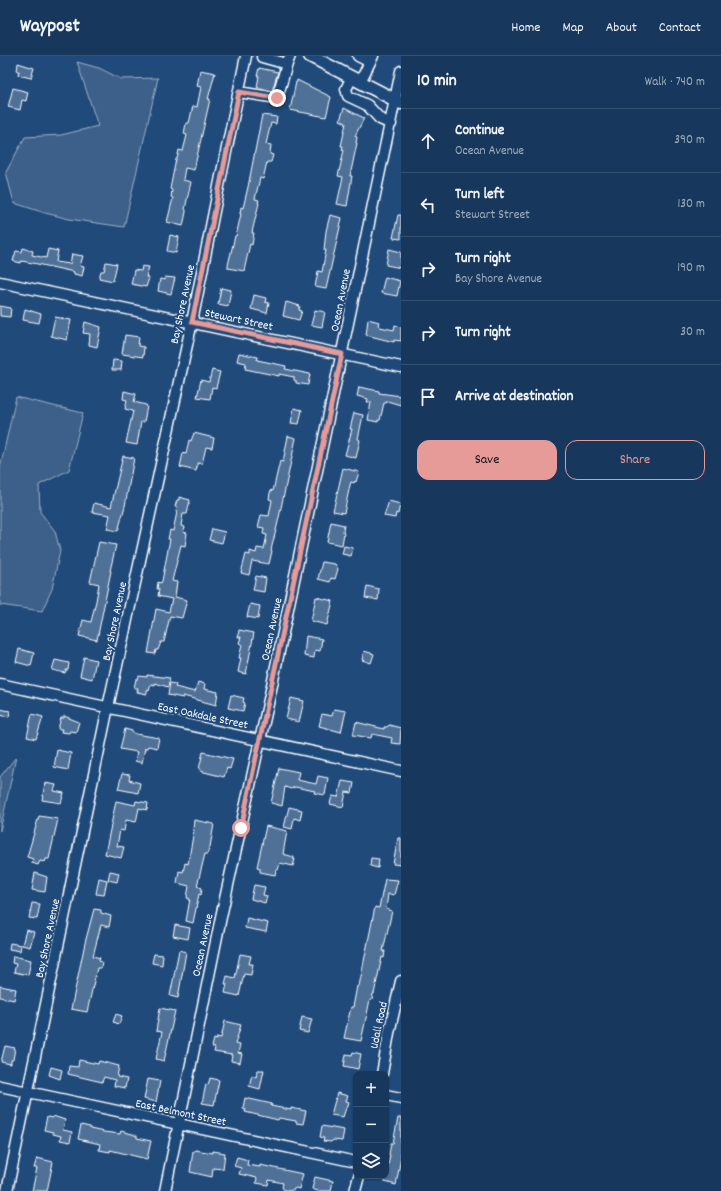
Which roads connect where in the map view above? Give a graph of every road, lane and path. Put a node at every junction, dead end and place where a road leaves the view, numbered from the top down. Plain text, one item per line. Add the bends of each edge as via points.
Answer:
1 (310, 56) edge
2 (358, 56) edge
3 (243, 57) edge
4 (262, 57) dead end
5 (371, 59) edge
6 (288, 60) edge
7 (401, 71) edge
8 (356, 80) junction
9 (239, 92) junction
10 (398, 101) edge
11 (391, 124) junction
12 (0, 282) edge
13 (192, 322) junction
14 (342, 354) junction
15 (401, 367) edge
16 (0, 684) edge
17 (108, 708) junction
18 (259, 740) junction
19 (401, 771) edge
20 (401, 981) edge
21 (383, 1071) edge
22 (0, 1086) edge
23 (28, 1092) junction
24 (389, 1096) edge
25 (401, 1098) edge
26 (178, 1125) junction
27 (353, 1161) edge
28 (358, 1179) edge
29 (7, 1191) edge
30 (165, 1191) edge
31 (355, 1191) edge

1 - 8 main road
2 - 5 street
3 - 9 street, Bay Shore Avenue
4 - 6 street
5 - 8 street
6 - 9 street via 277,98
7 - 10 street, Ocean Avenue
8 - 10 main road
8 - 11 street via 346,89 348,96 367,105 380,119
9 - 13 street, Bay Shore Avenue
10 - 11 street, Ocean Avenue
11 - 14 street, Ocean Avenue
12 - 13 street, Stewart Street
13 - 14 street, Stewart Street
13 - 17 street, Bay Shore Avenue
14 - 15 street, Stewart Street
14 - 18 street, Ocean Avenue
16 - 17 street, East Oakdale Street
17 - 18 street, East Oakdale Street
17 - 23 street, Bay Shore Avenue
18 - 19 street, East Oakdale Street
18 - 26 street, Ocean Avenue
20 - 21 street, Udall Road
22 - 23 street, East Belmont Street
23 - 26 street, East Belmont Street
23 - 29 street, Bay Shore Avenue
24 - 25 street
26 - 27 street, East Belmont Street
26 - 30 street, Ocean Avenue
28 - 31 street

